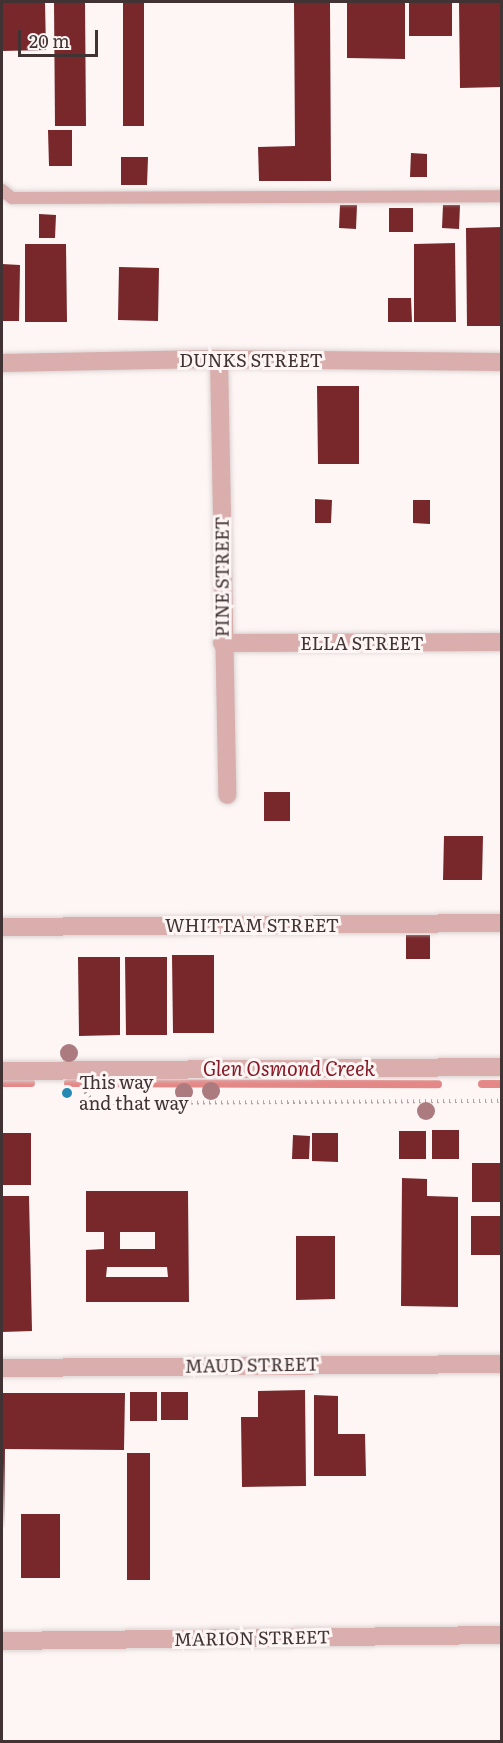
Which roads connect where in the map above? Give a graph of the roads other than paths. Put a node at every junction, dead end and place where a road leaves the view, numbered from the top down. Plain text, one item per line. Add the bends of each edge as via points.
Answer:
1 (2, 190) edge
2 (501, 196) edge
3 (219, 359) junction
4 (501, 362) edge
5 (2, 363) edge
6 (501, 642) edge
7 (222, 643) junction
8 (227, 795) dead end
9 (501, 923) edge
10 (2, 927) edge
11 (501, 1067) edge
12 (2, 1071) edge
13 (501, 1364) edge
14 (2, 1368) edge
15 (501, 1635) edge
16 (2, 1641) edge

1 - 2 lane via 12,198
3 - 4 street, DUNKS STREET
3 - 5 street, DUNKS STREET
3 - 7 street, PINE STREET
6 - 7 street, ELLA STREET
7 - 8 street, PINE STREET
9 - 10 street, WHITTAM STREET
11 - 12 street
13 - 14 street, MAUD STREET
15 - 16 street, MARION STREET

